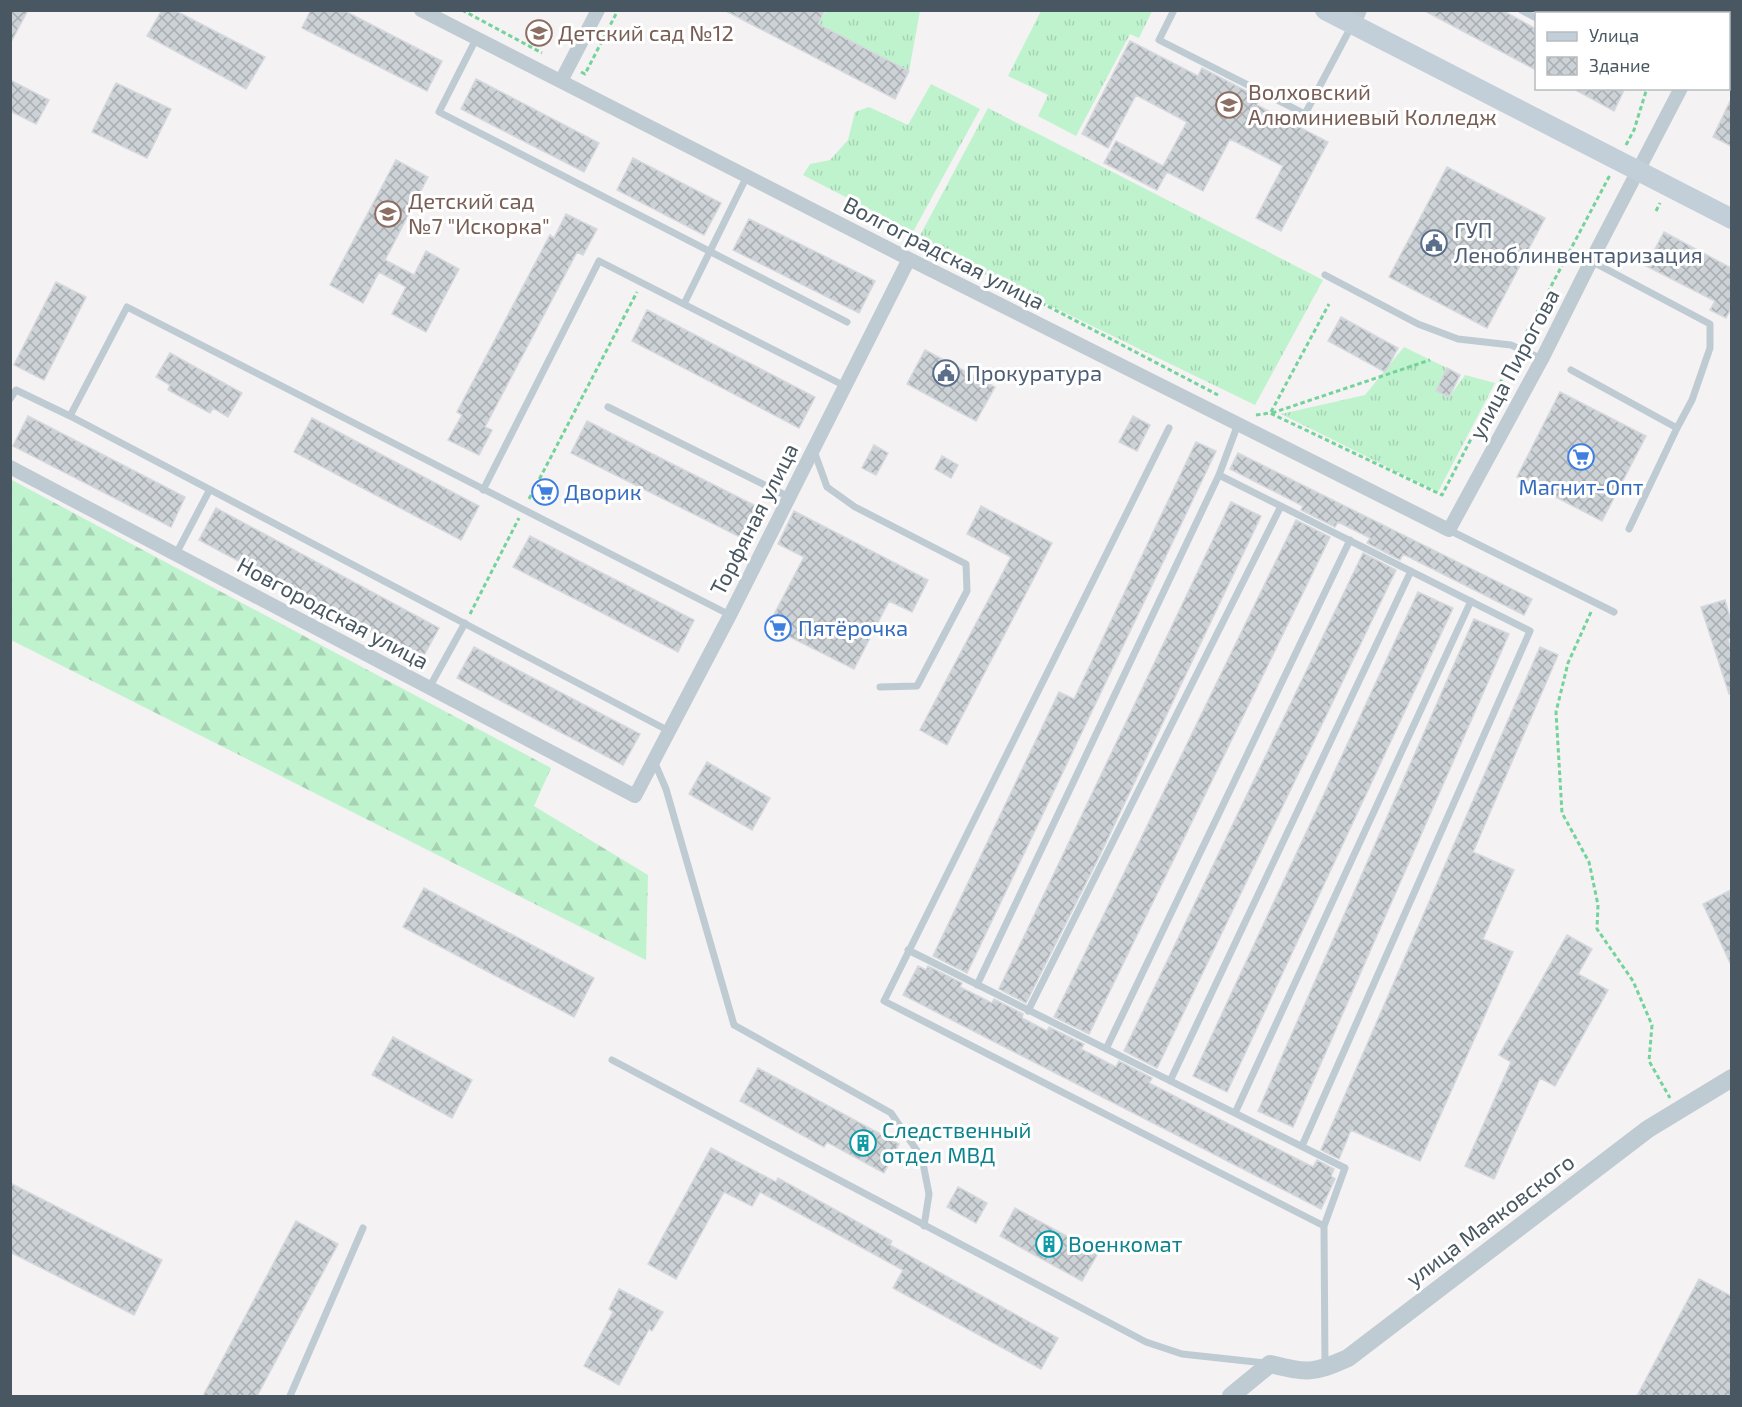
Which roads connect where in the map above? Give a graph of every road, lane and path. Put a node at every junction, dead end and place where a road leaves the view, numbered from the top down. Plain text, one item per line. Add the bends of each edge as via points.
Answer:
1 (421, 10) edge
2 (462, 10) edge
3 (598, 10) edge
4 (618, 10) edge
5 (1174, 10) edge
6 (1325, 10) edge
7 (1521, 10) edge
8 (1535, 17) edge
9 (1356, 18) edge
10 (476, 39) junction
11 (569, 66) junction
12 (561, 81) junction
13 (1646, 90) edge
14 (1678, 90) edge
15 (1617, 160) junction
16 (1638, 170) junction
17 (747, 176) junction
18 (1731, 219) edge
19 (915, 237) dead end
20 (710, 251) junction
21 (909, 259) junction
22 (1591, 261) junction
23 (1325, 275) dead end
24 (642, 283) junction
25 (684, 304) junction
26 (1329, 304) dead end
27 (847, 322) dead end
28 (1518, 349) junction
29 (1542, 359) junction
30 (1430, 360) dead end
31 (1571, 370) dead end
32 (845, 386) junction
33 (10, 399) edge
34 (1226, 399) dead end
35 (608, 407) dead end
36 (1247, 410) dead end
37 (1270, 413) junction
38 (70, 416) junction
39 (1238, 424) junction
40 (1169, 428) dead end
41 (1677, 428) junction
42 (813, 449) junction
43 (10, 467) edge
44 (1219, 475) junction
45 (483, 490) junction
46 (209, 491) junction
47 (789, 497) junction
48 (1281, 506) junction
49 (523, 510) junction
50 (1449, 530) junction
51 (1629, 530) dead end
52 (1350, 540) junction
53 (176, 554) junction
54 (1411, 571) junction
55 (1471, 601) junction
56 (1596, 603) junction
57 (1614, 612) dead end
58 (730, 615) junction
59 (465, 623) junction
60 (880, 687) dead end
61 (429, 688) junction
62 (669, 731) junction
63 (654, 761) junction
64 (635, 796) joint
65 (908, 950) junction
66 (978, 985) junction
67 (1028, 1011) junction
68 (1106, 1049) junction
69 (612, 1060) dead end
70 (1731, 1078) edge
71 (1170, 1081) junction
72 (1678, 1110) junction
73 (1235, 1113) junction
74 (1302, 1146) junction
75 (924, 1226) junction
76 (1324, 1226) junction
77 (363, 1228) dead end
78 (1270, 1364) junction
79 (1325, 1368) junction
80 (290, 1396) edge
81 (1231, 1396) edge

1 - 10 street, Волгоградская улица
2 - 11 path
3 - 11 street
4 - 11 path via 585,74
5 - 9 lane via 1159,40 1305,114
6 - 9 main road
7 - 8 lane
9 - 15 main road
10 - 12 street, Волгоградская улица
10 - 20 lane via 439,112
11 - 12 street
12 - 17 street, Волгоградская улица
13 - 15 path via 1635,130
14 - 16 street, улица Пирогова
15 - 16 main road
15 - 28 path
16 - 18 main road
16 - 22 street, улица Пирогова
17 - 20 lane
17 - 21 street, Волгоградская улица
19 - 34 path
20 - 25 lane
20 - 27 lane
21 - 32 street, Торфяная улица
21 - 39 street, Волгоградская улица
22 - 29 street, улица Пирогова
22 - 41 lane via 1710,324 1710,348 1692,400
23 - 28 lane via 1418,324 1458,339
24 - 25 lane
24 - 45 lane via 599,261
24 - 49 path
25 - 32 lane
26 - 37 path
28 - 29 lane
28 - 37 path via 1442,495
29 - 50 street, улица Пирогова
30 - 37 path
31 - 41 lane
32 - 42 street, Торфяная улица
33 - 38 lane via 15,390
35 - 47 lane
36 - 37 path via 1257,415
38 - 45 lane via 127,308
38 - 46 lane
39 - 44 lane
39 - 50 street, Волгоградская улица
40 - 65 lane
41 - 51 lane
42 - 47 street, Торфяная улица
42 - 60 lane via 827,487 855,507 966,564 967,591 917,686
43 - 53 street, Новгородская улица
44 - 48 lane
44 - 66 lane
45 - 49 lane
46 - 53 lane
46 - 59 lane
47 - 58 street, Торфяная улица
48 - 52 lane
48 - 67 lane
49 - 58 lane
49 - 59 path
50 - 56 lane
52 - 54 lane
52 - 68 lane
53 - 61 street, Новгородская улица
54 - 55 lane
54 - 71 lane
55 - 73 lane
55 - 74 lane via 1530,631
56 - 57 lane
56 - 72 path via 1568,663 1556,712 1562,813 1589,862 1598,905 1597,929 1633,981 1652,1025 1649,1062
58 - 62 street, Торфяная улица
59 - 61 lane
59 - 62 lane
61 - 64 street, Новгородская улица
62 - 63 street, Торфяная улица
63 - 64 street, Торфяная улица
63 - 75 lane via 666,789 734,1025 891,1113 922,1158 929,1194
65 - 66 lane
65 - 76 lane via 884,1001
66 - 67 lane
67 - 68 lane
68 - 71 lane
69 - 75 lane
70 - 72 street, улица Маяковского
71 - 73 lane
72 - 79 street, улица Маяковского via 1348,1358
73 - 74 lane
74 - 76 lane via 1346,1168
75 - 78 lane via 1146,1342 1182,1354
76 - 79 lane
77 - 80 lane
78 - 79 street, улица Маяковского via 1305,1372
78 - 81 street

